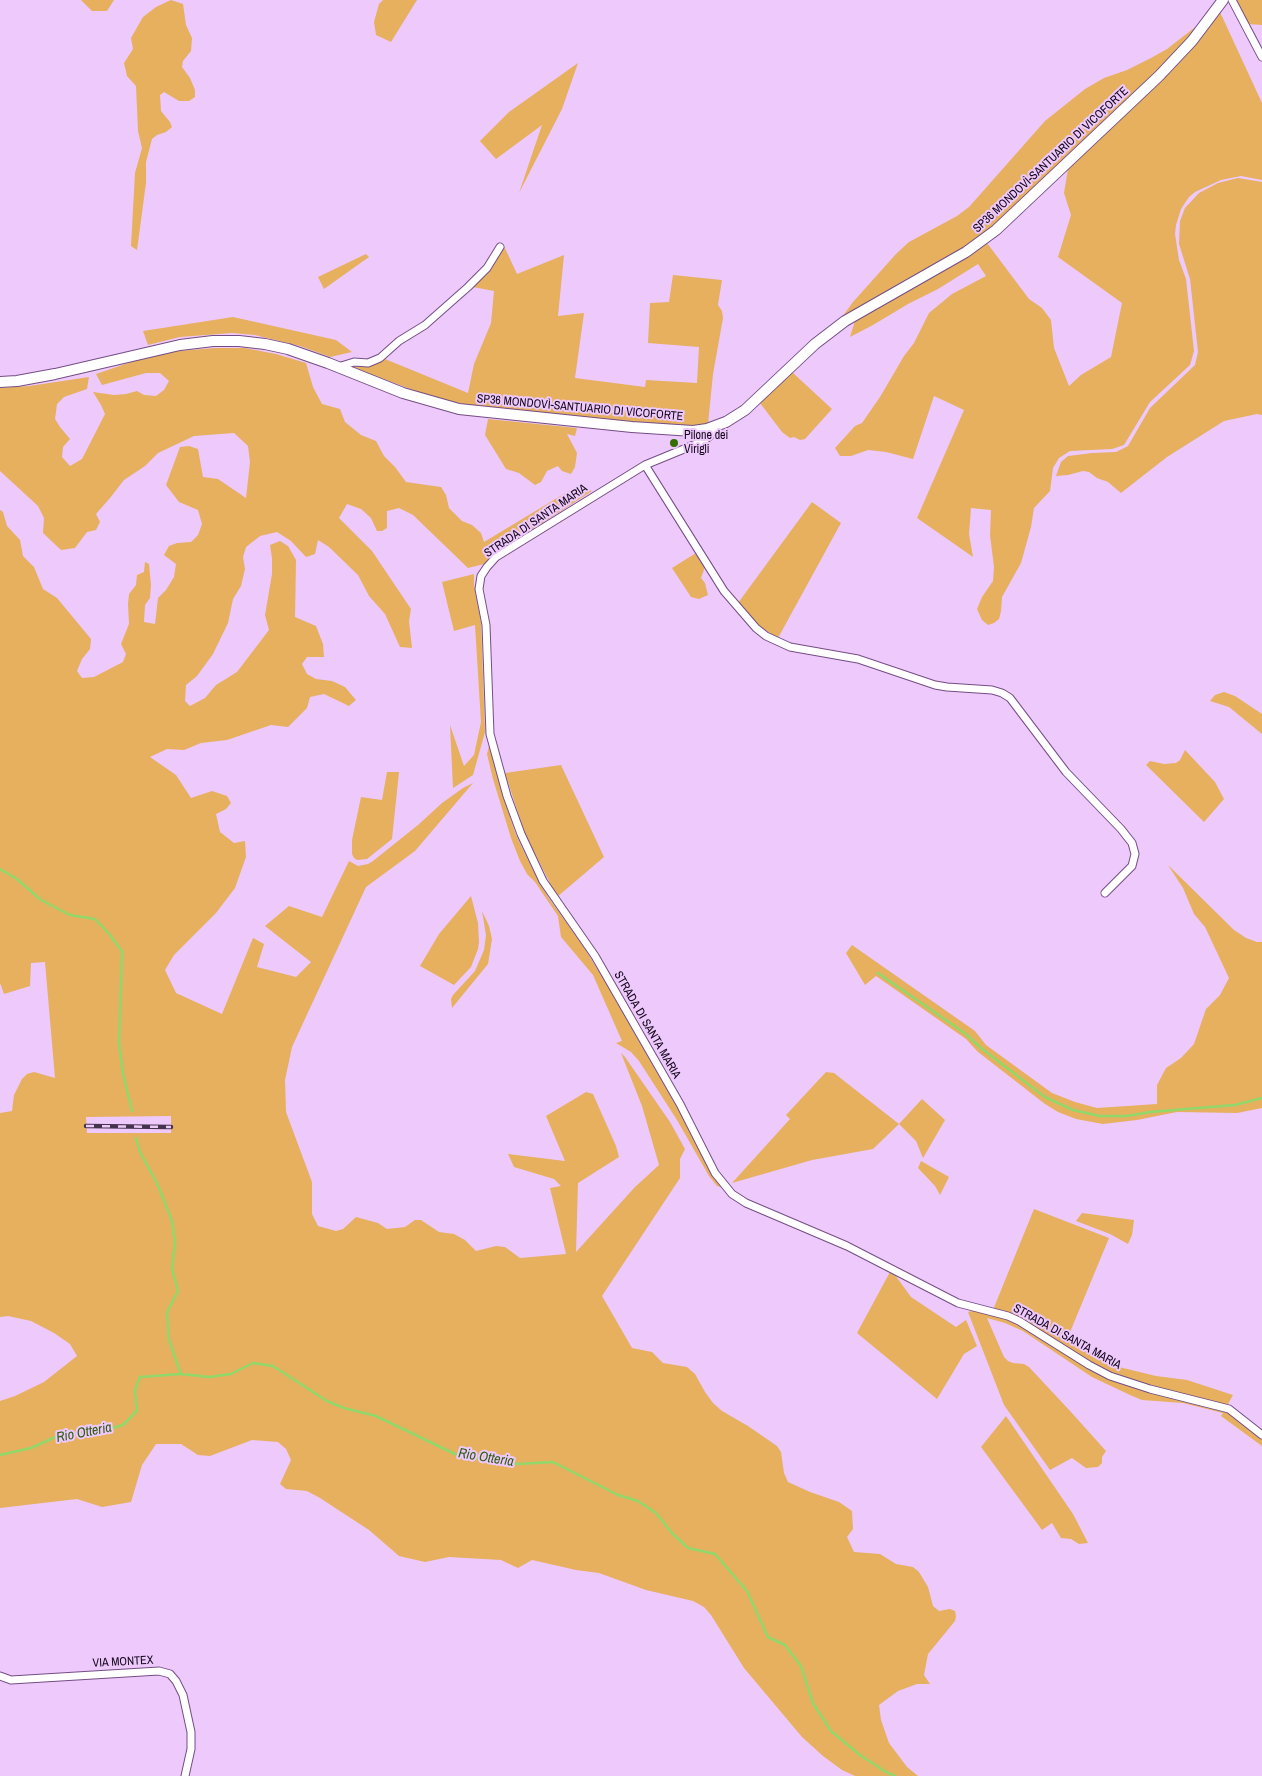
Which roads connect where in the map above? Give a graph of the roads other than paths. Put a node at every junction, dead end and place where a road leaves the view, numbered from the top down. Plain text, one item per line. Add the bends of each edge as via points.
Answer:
1 (1223, 0) edge
2 (1232, 0) edge
3 (1262, 57) edge
4 (500, 247) dead end
5 (338, 367) junction
6 (0, 382) edge
7 (718, 425) junction
8 (645, 465) junction
9 (1105, 893) dead end
10 (1262, 1435) edge
11 (0, 1676) edge
12 (184, 1776) edge

1 - 7 main road, SP36 MONDOVÌ-SANTUARIO DI VICOFORTE via 1171,64 996,230 966,252 845,321 815,344 745,410
2 - 3 street
4 - 5 street via 487,268 425,325 380,358
5 - 6 main road, SP36 MONDOVÌ-SANTUARIO DI VICOFORTE via 276,346 214,341 165,348 36,378
5 - 7 main road, SP36 MONDOVÌ-SANTUARIO DI VICOFORTE via 408,395 476,412 632,428 698,430
7 - 8 street, STRADA DI SANTA MARIA via 700,442
8 - 9 street via 724,591 766,636 790,647 858,659 939,686 992,690 1010,698 1066,772 1132,844 1135,854 1132,866
8 - 10 street, STRADA DI SANTA MARIA via 496,557 484,570 479,589 486,625 490,730 507,796 543,881 595,956 718,1176 740,1200 847,1246 958,1303 1019,1321 1110,1376 1150,1390 1228,1409
11 - 12 street, VIA MONTEX via 11,1680 159,1671 170,1674 183,1695 191,1732 191,1749

